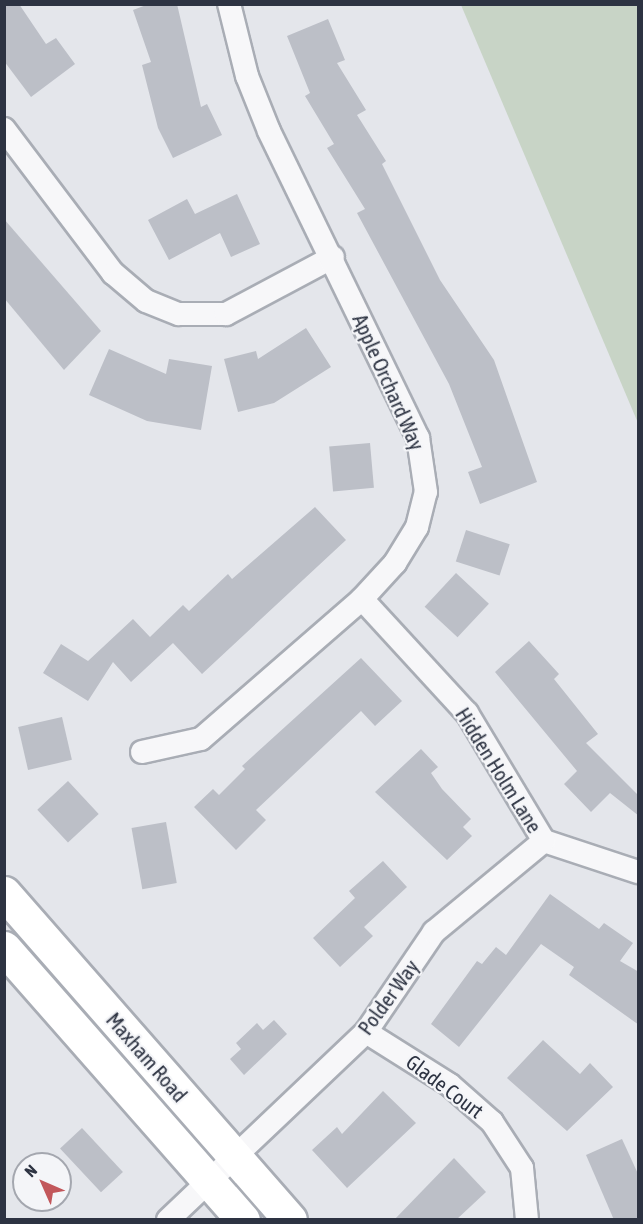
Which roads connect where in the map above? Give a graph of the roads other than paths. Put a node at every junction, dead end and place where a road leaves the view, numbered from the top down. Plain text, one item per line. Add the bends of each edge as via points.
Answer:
1 (229, 4) edge
2 (4, 129) edge
3 (333, 257) junction
4 (362, 599) junction
5 (142, 752) dead end
6 (544, 841) junction
7 (639, 872) edge
8 (4, 893) edge
9 (4, 948) edge
10 (366, 1032) junction
11 (232, 1155) junction
12 (207, 1179) junction
13 (168, 1220) edge
14 (243, 1220) edge
15 (290, 1220) edge
16 (527, 1220) edge

1 - 3 street, Apple Orchard Way via 247,76 269,131
2 - 3 street via 113,273 146,301 179,314 226,314
3 - 4 street, Apple Orchard Way via 418,438 424,467 426,492 417,527 395,564
4 - 5 street, Apple Orchard Way via 201,739
4 - 6 street, Hidden Holm Lane via 467,713
6 - 7 street, Hidden Holm Lane
6 - 10 street, Polder Way via 434,932
8 - 11 main road, Maxham Road
9 - 12 main road, Maxham Road
10 - 11 street, Polder Way
10 - 16 street, Glade Court via 450,1084 492,1122 522,1168
11 - 12 street, Polder Way
11 - 15 main road, Maxham Road
12 - 13 street, Polder Way
12 - 14 main road, Maxham Road

